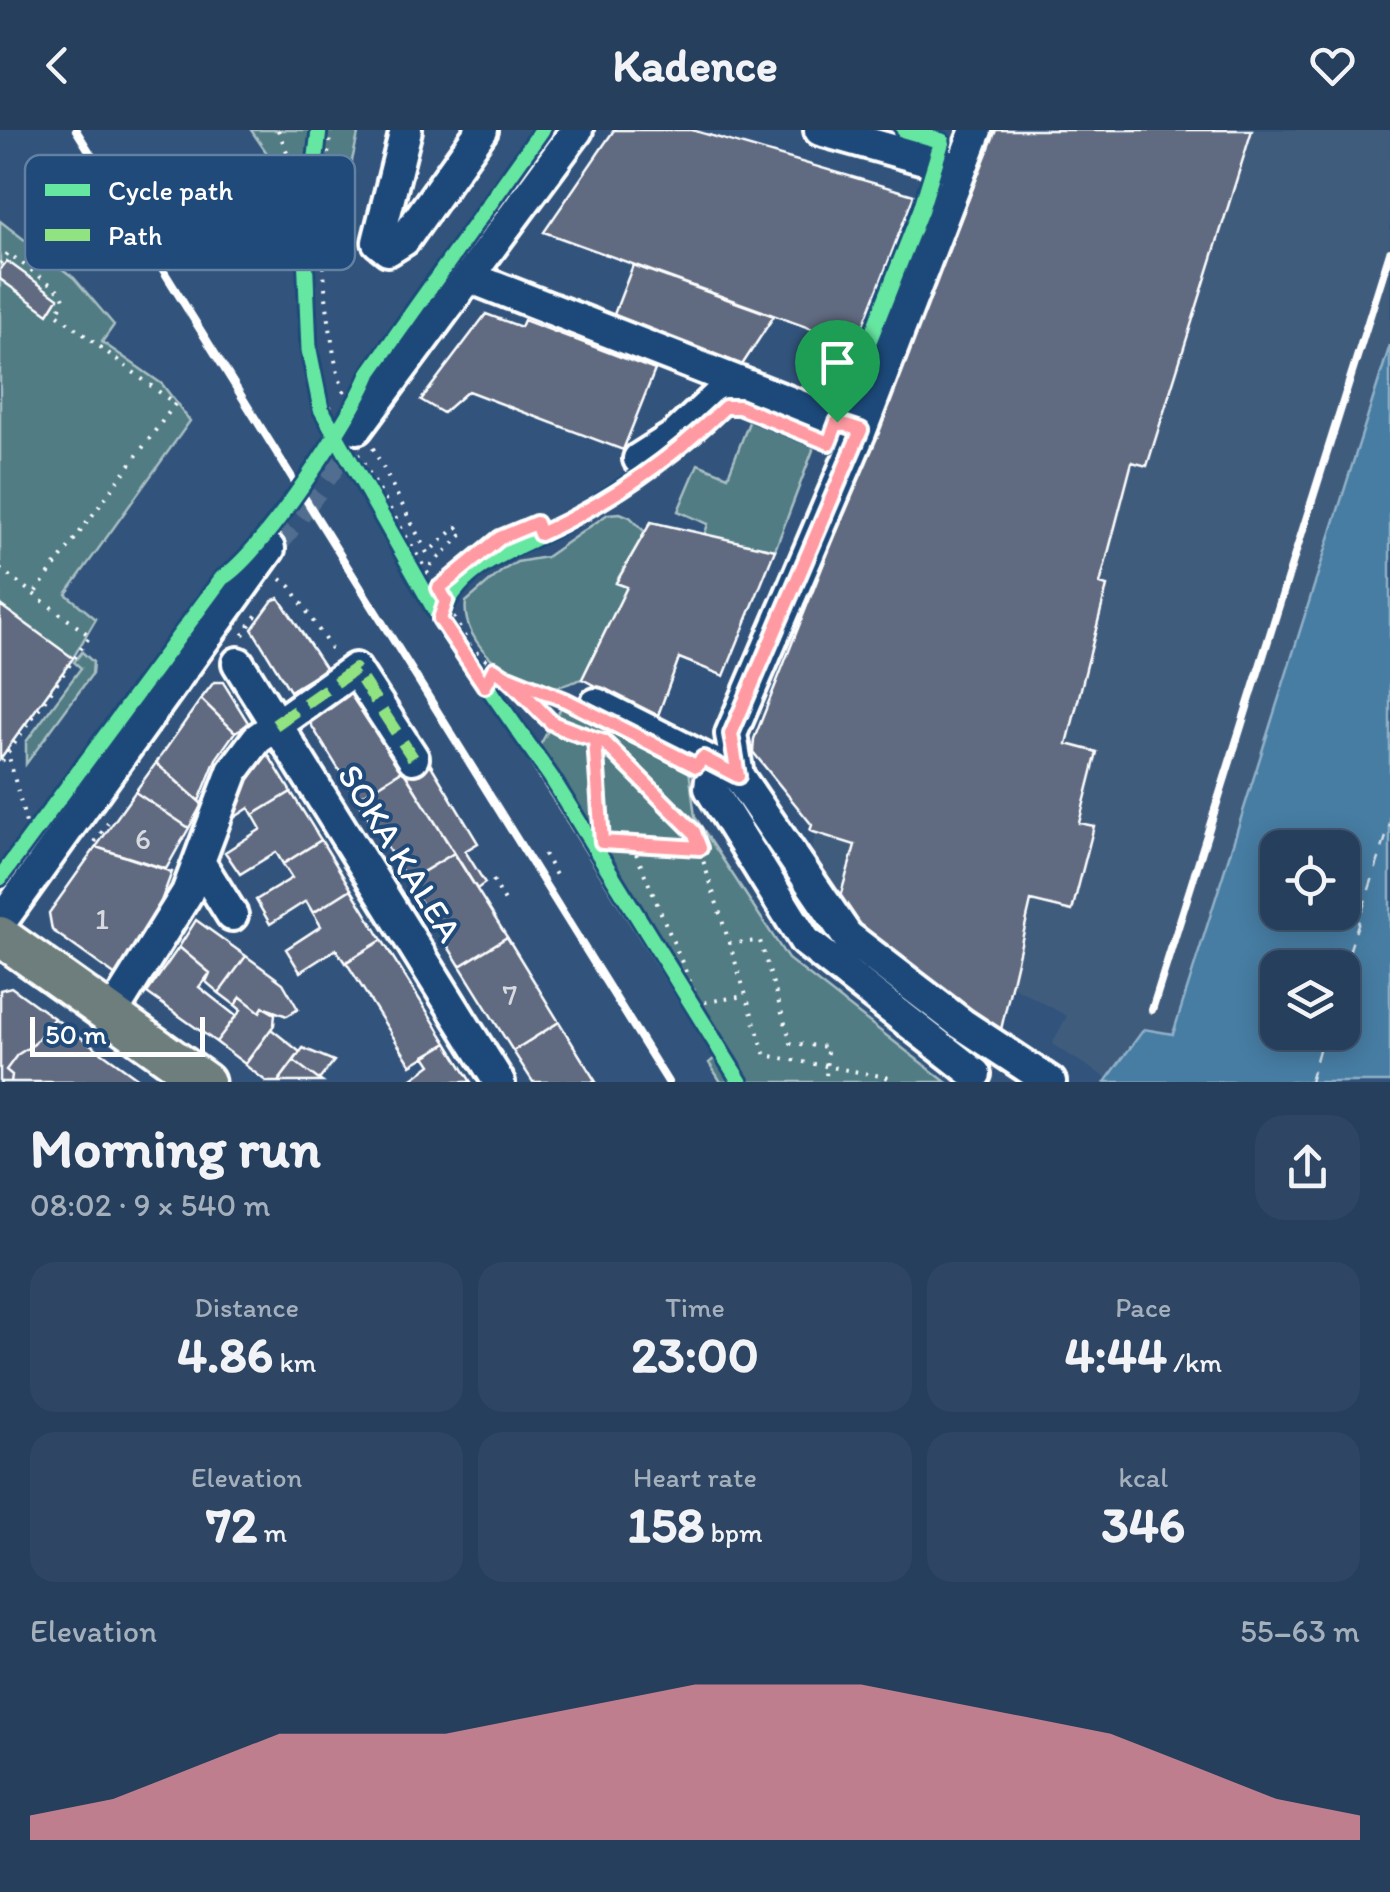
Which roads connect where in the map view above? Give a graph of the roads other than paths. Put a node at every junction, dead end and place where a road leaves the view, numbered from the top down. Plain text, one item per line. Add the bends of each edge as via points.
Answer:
1 (406, 130) edge
2 (482, 130) edge
3 (577, 130) edge
4 (820, 130) edge
5 (976, 130) edge
6 (960, 169) junction
7 (469, 278) junction
8 (732, 382) junction
9 (351, 427) tunnel mouth
10 (861, 430) junction
11 (642, 471) road end
12 (274, 563) tunnel mouth
13 (238, 664) dead end
14 (588, 706) road end
15 (276, 726) junction
16 (413, 758) dead end
17 (725, 770) junction
18 (199, 862) junction
19 (232, 916) dead end
20 (0, 924) edge
21 (0, 936) edge
22 (111, 1015) junction
23 (975, 1074) dead end
24 (206, 1082) edge
25 (499, 1082) edge
26 (1050, 1082) edge

1 - 2 street via 378,242 388,250 404,240
3 - 7 street
4 - 6 street
5 - 6 street
6 - 10 street
7 - 8 street
7 - 9 street
8 - 10 street
8 - 11 street
10 - 17 street via 731,734
12 - 20 street
13 - 15 street, SOKA KALEA
14 - 17 street
15 - 16 street via 355,669
15 - 18 street via 257,738 233,771
15 - 25 street, SOKA KALEA
17 - 23 street via 710,788 805,940
17 - 26 street via 847,936
18 - 19 street
18 - 22 street via 187,893
21 - 22 main road
22 - 24 main road

